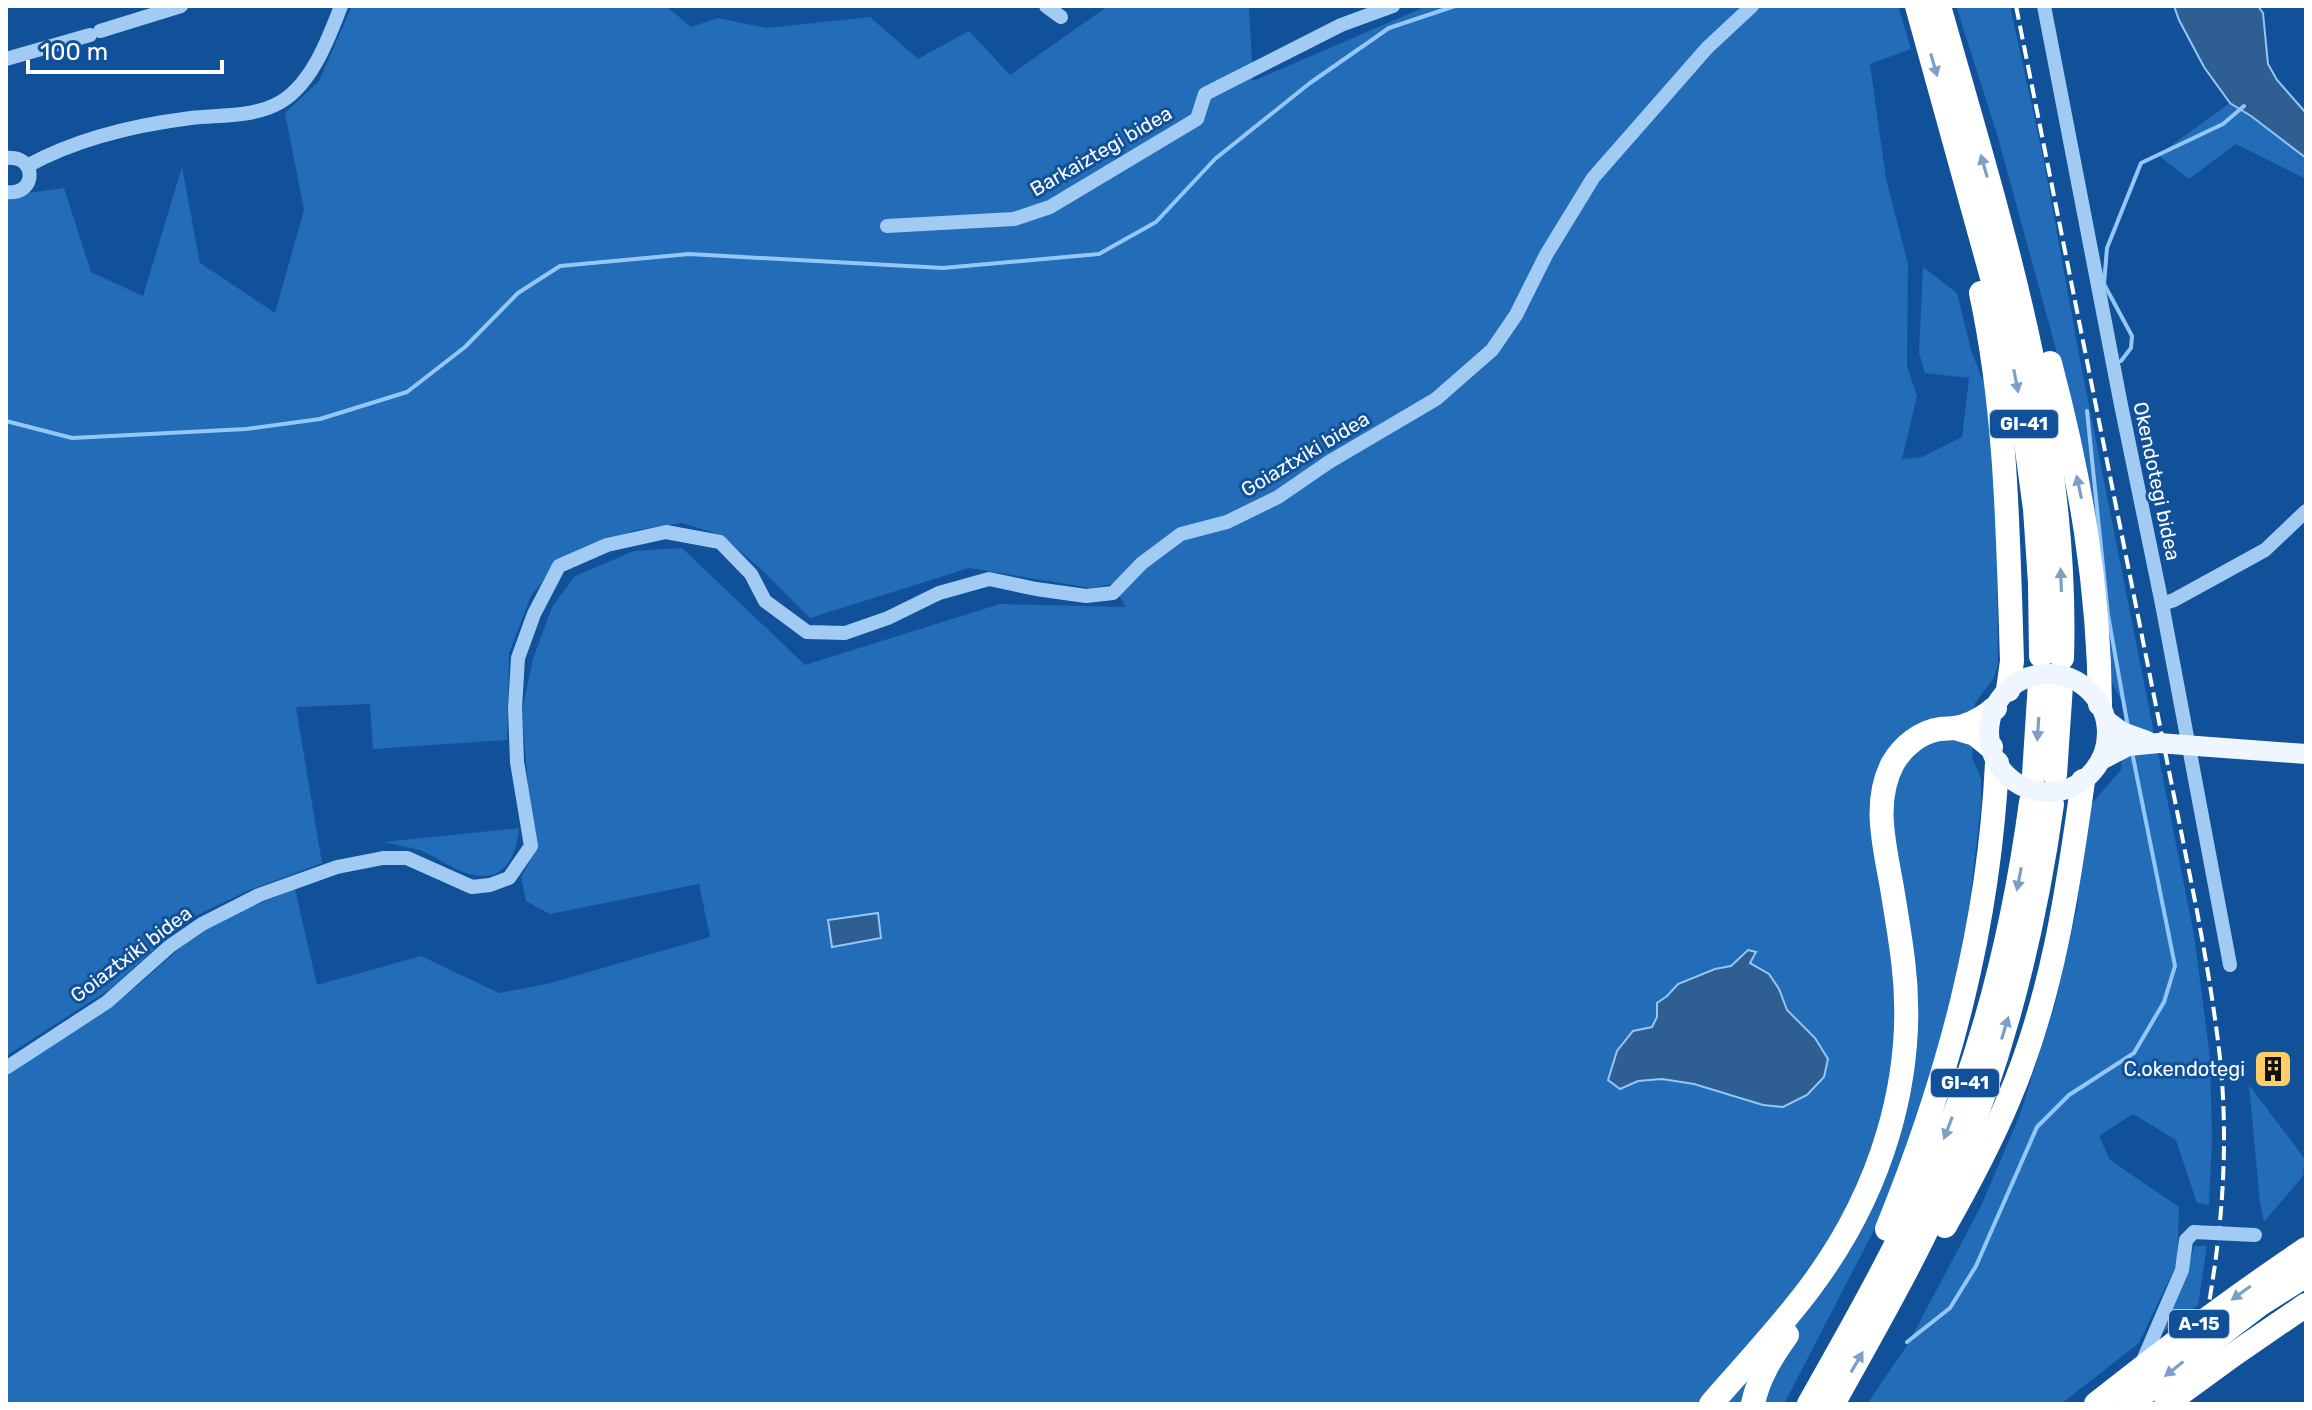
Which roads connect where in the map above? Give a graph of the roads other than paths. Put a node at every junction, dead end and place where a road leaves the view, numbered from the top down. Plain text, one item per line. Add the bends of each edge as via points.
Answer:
1 (181, 6) edge
2 (341, 6) edge
3 (1046, 6) edge
4 (1393, 6) edge
5 (1752, 6) edge
6 (1917, 6) edge
7 (1939, 6) edge
8 (2044, 6) edge
9 (1061, 17) dead end
10 (6, 59) edge
11 (6, 158) edge
12 (27, 166) junction
13 (6, 192) edge
14 (1970, 197) junction
15 (887, 226) dead end
16 (2005, 241) junction
17 (2306, 511) edge
18 (2162, 604) junction
19 (2051, 684) dead end
20 (2002, 699) junction
21 (2103, 712) junction
22 (1945, 729) junction
23 (2159, 743) junction
24 (2306, 754) edge
25 (1994, 755) junction
26 (2101, 760) junction
27 (2045, 775) dead end
28 (2083, 781) junction
29 (2230, 965) dead end
30 (6, 1068) edge
31 (2255, 1235) dead end
32 (2306, 1249) edge
33 (2306, 1275) edge
34 (1808, 1291) junction
35 (2306, 1305) edge
36 (1875, 1330) junction
37 (1842, 1345) junction
38 (1753, 1401) edge
39 (1711, 1404) edge
40 (1809, 1404) edge
41 (1833, 1404) edge
42 (2096, 1404) edge
43 (2131, 1404) edge
44 (2166, 1404) edge

1 - 10 street
2 - 12 street via 319,60 294,92 275,106 117,133
3 - 9 street
4 - 15 street, Barkaiztegi bidea via 1341,25 1205,94 1197,119 1050,207 1014,219
5 - 30 street, Goiaztxiki bidea via 1707,48 1593,178 1492,350 1436,399 1278,497 1227,522 1181,534 1113,593 1086,596 989,579 939,593 845,633 807,632 765,601 751,574 720,542 666,532 607,545 559,566 518,658 517,762 531,846 509,878 472,887 407,858 383,858 337,867 259,895 202,924 107,1002
6 -> 14 highway, GI-41
16 -> 7 highway, GI-41
8 - 18 street, Okendotegi bidea
11 - 12 street via 18,158
12 - 13 street via 25,188
14 -> 16 highway, GI-41 via 2004,321 2027,442 2052,657 2061,585 2057,508 2025,318
14 - 20 highway via 1966,219 1988,324 2004,453 2012,661
21 -> 16 highway via 2089,547 2067,428 2020,261
17 - 18 street via 2265,550
18 - 29 street, Okendotegi bidea
19 - 27 highway
20 - 21 main road, bridge via 2031,677 2057,675 2082,685
20 - 22 highway via 1977,721
20 - 25 main road, bridge via 1990,727
21 - 23 main road via 2131,736
21 - 26 main road, bridge via 2108,734
22 - 25 highway via 1975,734
22 - 34 highway via 1917,738 1897,756 1887,776 1882,826 1906,992 1895,1110 1867,1193
23 - 24 main road, bridge
23 - 26 main road via 2128,746
25 - 28 main road, bridge via 2006,774 2029,789 2043,792
25 - 37 highway via 1995,801 1975,953 1947,1065 1927,1128 1846,1321
26 - 28 main road, bridge
28 - 36 highway via 2063,916 2038,1017 2010,1098 1922,1268 1893,1314
31 - 43 street, bridge via 2194,1232 2186,1240 2182,1270 2136,1379
32 -> 42 highway, A-15, bridge
33 -> 43 highway, bridge
34 - 38 highway via 1803,1311 1773,1355
34 - 39 highway
35 - 44 highway, bridge
36 -> 37 highway, GI-41 via 1951,1178 2006,1025 2037,896 2042,803 2025,846 2004,953 1967,1079 1932,1170
41 -> 36 highway
37 - 40 highway

